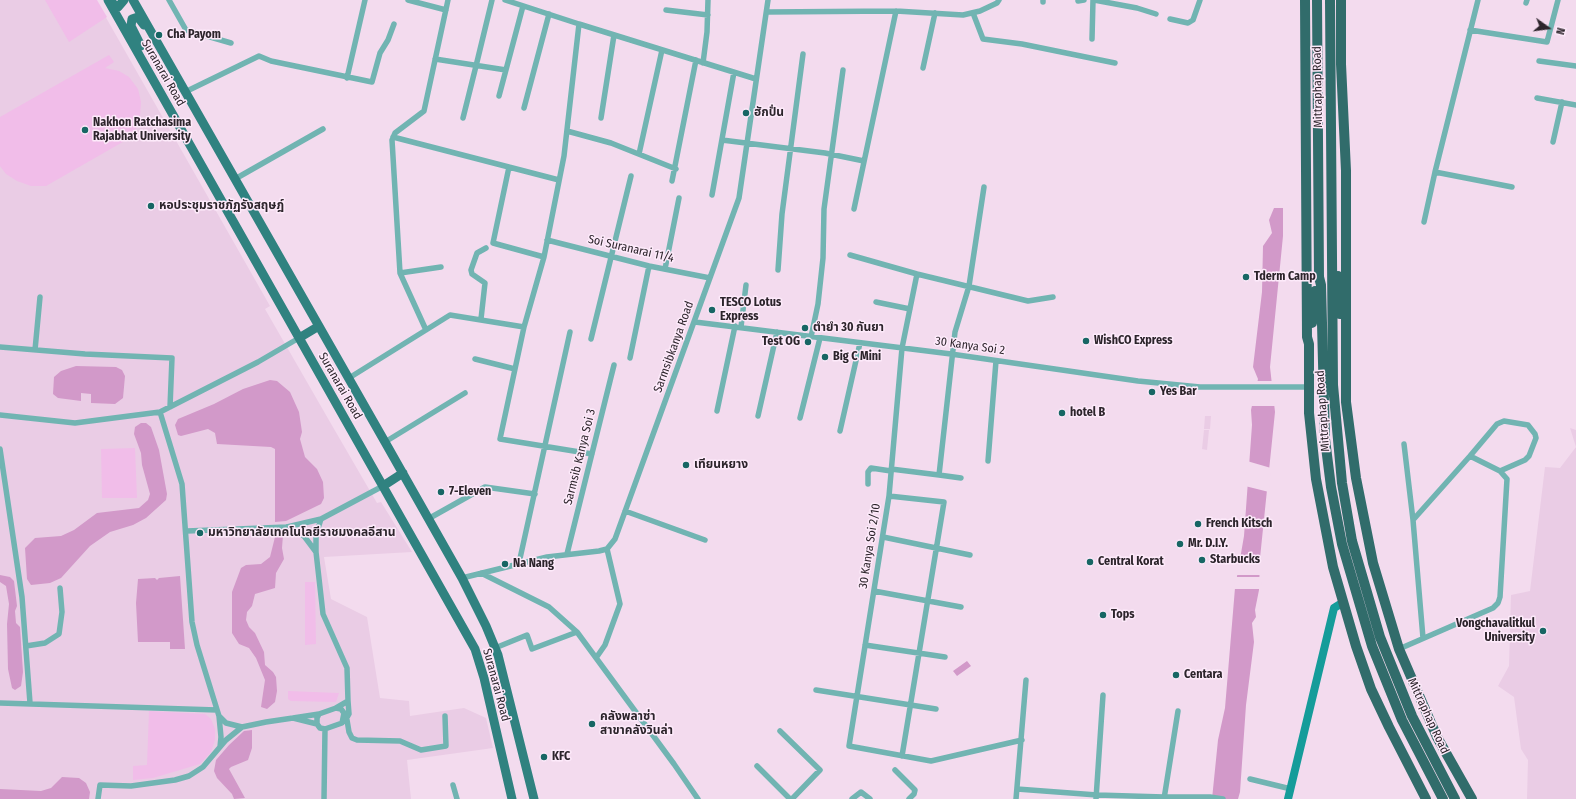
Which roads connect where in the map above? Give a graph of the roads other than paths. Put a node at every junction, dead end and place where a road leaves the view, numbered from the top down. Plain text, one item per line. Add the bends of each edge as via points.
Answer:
1 (110, 0) edge
2 (124, 0) edge
3 (133, 0) edge
4 (169, 0) edge
5 (365, 0) edge
6 (408, 0) edge
7 (448, 0) edge
8 (492, 0) edge
9 (505, 0) edge
10 (708, 0) edge
11 (768, 0) edge
12 (999, 0) edge
13 (1093, 0) edge
14 (1200, 0) edge
15 (1305, 0) edge
16 (1309, 0) edge
17 (1317, 0) edge
18 (1330, 0) edge
19 (1337, 0) edge
20 (1341, 0) edge
21 (1478, 0) edge
22 (1558, 0) edge
23 (523, 6) junction
24 (446, 10) junction
25 (666, 10) dead end
26 (896, 11) junction
27 (767, 12) junction
28 (935, 13) junction
29 (973, 13) junction
30 (549, 14) junction
31 (1156, 14) dead end
32 (708, 15) junction
33 (1170, 19) dead end
34 (394, 24) dead end
35 (579, 24) junction
36 (1470, 30) junction
37 (1317, 32) junction
38 (1331, 33) junction
39 (614, 35) junction
40 (155, 39) junction
41 (1092, 39) dead end
42 (231, 43) dead end
43 (662, 50) junction
44 (803, 54) dead end
45 (435, 59) junction
46 (696, 60) junction
47 (142, 61) junction
48 (1539, 61) dead end
49 (703, 63) junction
50 (1115, 63) dead end
51 (476, 66) junction
52 (1576, 66) edge
53 (923, 68) dead end
54 (506, 70) junction
55 (843, 70) dead end
56 (734, 72) junction
57 (347, 78) junction
58 (756, 79) junction
59 (185, 92) junction
60 (499, 96) dead end
61 (1537, 98) dead end
62 (1562, 102) junction
63 (1576, 104) edge
64 (524, 108) dead end
65 (463, 118) dead end
66 (601, 118) dead end
67 (323, 129) dead end
68 (567, 131) junction
69 (393, 138) junction
70 (722, 140) junction
71 (1553, 142) dead end
72 (747, 144) junction
73 (790, 149) junction
74 (639, 154) junction
75 (830, 154) junction
76 (864, 161) junction
77 (509, 167) junction
78 (676, 169) junction
79 (1435, 172) junction
80 (632, 176) dead end
81 (235, 179) junction
82 (559, 180) junction
83 (672, 181) dead end
84 (984, 187) dead end
85 (1512, 187) dead end
86 (712, 195) dead end
87 (680, 198) dead end
88 (854, 209) dead end
89 (1424, 222) dead end
90 (547, 240) junction
91 (1333, 245) junction
92 (486, 248) dead end
93 (850, 255) dead end
94 (544, 257) junction
95 (613, 257) junction
96 (649, 266) junction
97 (441, 267) dead end
98 (665, 269) junction
99 (778, 270) dead end
100 (400, 273) junction
101 (917, 274) junction
102 (1318, 277) junction
103 (710, 278) junction
104 (746, 285) dead end
105 (968, 286) junction
106 (40, 297) dead end
107 (1053, 297) dead end
108 (876, 302) dead end
109 (910, 308) junction
110 (481, 319) junction
111 (695, 322) junction
112 (319, 326) junction
113 (738, 326) junction
114 (524, 327) junction
115 (426, 330) junction
116 (570, 332) dead end
117 (777, 332) junction
118 (811, 337) junction
119 (299, 338) junction
120 (820, 338) junction
121 (591, 339) dead end
122 (860, 343) junction
123 (1309, 344) junction
124 (0, 347) edge
125 (902, 348) junction
126 (36, 350) junction
127 (1345, 350) junction
128 (952, 354) junction
129 (630, 358) dead end
130 (475, 359) dead end
131 (996, 361) junction
132 (614, 365) dead end
133 (515, 370) junction
134 (349, 378) junction
135 (1309, 387) junction
136 (466, 393) dead end
137 (170, 407) junction
138 (717, 411) dead end
139 (160, 412) junction
140 (0, 415) edge
141 (758, 416) dead end
142 (800, 418) dead end
143 (840, 431) dead end
144 (385, 442) junction
145 (1404, 444) dead end
146 (544, 447) junction
147 (0, 449) edge
148 (592, 454) junction
149 (1470, 456) junction
150 (988, 461) dead end
151 (891, 470) junction
152 (1500, 471) junction
153 (403, 473) junction
154 (939, 475) junction
155 (961, 478) dead end
156 (868, 484) dead end
157 (383, 486) junction
158 (534, 494) junction
159 (889, 496) junction
160 (625, 511) junction
161 (321, 519) junction
162 (428, 519) junction
163 (1413, 520) junction
164 (287, 527) junction
165 (187, 531) junction
166 (883, 537) junction
167 (705, 540) dead end
168 (936, 548) junction
169 (607, 549) junction
170 (316, 552) junction
171 (567, 554) junction
172 (970, 555) dead end
173 (519, 563) junction
174 (481, 573) junction
175 (462, 578) junction
176 (60, 588) dead end
177 (874, 591) junction
178 (928, 602) junction
179 (1342, 603) junction
180 (961, 607) dead end
181 (577, 632) junction
182 (1423, 638) junction
183 (865, 645) junction
184 (26, 646) junction
185 (495, 648) junction
186 (1399, 648) junction
187 (919, 653) junction
188 (945, 657) dead end
189 (596, 658) junction
190 (1026, 680) dead end
191 (816, 690) dead end
192 (1103, 695) dead end
193 (857, 696) junction
194 (348, 701) junction
195 (0, 703) edge
196 (30, 703) junction
197 (911, 705) junction
198 (336, 708) junction
199 (936, 709) dead end
200 (1178, 711) dead end
201 (218, 713) junction
202 (319, 714) junction
203 (444, 716) dead end
204 (293, 718) junction
205 (344, 721) junction
206 (317, 724) junction
207 (242, 727) junction
208 (325, 729) junction
209 (780, 731) dead end
210 (1022, 740) junction
211 (220, 747) junction
212 (902, 756) junction
213 (757, 766) dead end
214 (894, 770) dead end
215 (1250, 779) dead end
216 (453, 786) dead end
217 (1017, 789) junction
218 (1291, 789) junction
219 (1096, 797) edge
220 (794, 798) edge
221 (1164, 798) edge
222 (98, 799) edge
223 (324, 799) edge
224 (456, 799) edge
225 (512, 799) edge
226 (534, 799) edge
227 (698, 799) edge
228 (852, 799) edge
229 (870, 799) edge
230 (909, 799) edge
231 (1016, 799) edge
232 (1223, 799) edge
233 (1288, 799) edge
234 (1426, 799) edge
235 (1443, 799) edge
236 (1455, 799) edge
237 (1472, 799) edge

1 - 2 main road via 116,7
1 - 47 main road, Suranarai Road
3 - 40 main road, Suranarai Road
4 - 42 street via 186,30
5 - 57 street
6 - 24 street
7 - 24 street
8 - 51 street
9 - 23 street
10 - 32 street
11 - 27 street, Sarmsibkanya Road
12 - 29 street
13 - 31 street
13 - 41 street
14 - 33 street via 1193,20 1188,23
15 - 123 highway, Mittraphap Road
16 - 37 highway
17 - 37 highway, Mittraphap Road
18 - 38 highway, Mittraphap Road
19 - 38 highway
20 - 127 highway, Mittraphap Road
21 - 36 street
22 - 36 street via 1547,42
23 - 30 street
23 - 54 street
24 - 45 street
25 - 32 street
26 - 27 street
26 - 28 street
26 - 76 street
27 - 58 street, Sarmsibkanya Road
28 - 29 street
28 - 53 street
29 - 50 street via 983,39 1022,44
30 - 35 street
30 - 64 street
32 - 49 street
34 - 57 street via 380,52 372,82
35 - 39 street
35 - 68 street
36 - 79 street
37 - 102 highway, Mittraphap Road
38 - 91 highway, Mittraphap Road
39 - 43 street
39 - 66 street
40 - 47 main road via 138,17 132,19 131,26 142,49
40 - 59 main road, Suranarai Road
43 - 46 street
43 - 74 street
44 - 73 street
45 - 51 street
45 - 69 street via 424,111 395,133
46 - 49 street
46 - 78 street
47 - 119 main road, Suranarai Road
48 - 52 street
49 - 56 street
51 - 54 street
51 - 65 street
54 - 60 street
55 - 75 street
56 - 58 street
56 - 70 street
57 - 59 street via 259,56
58 - 72 street, Sarmsibkanya Road
59 - 81 main road, Suranarai Road
61 - 62 street
62 - 63 street
62 - 71 street
67 - 81 street
68 - 74 street
68 - 82 street
69 - 77 street
69 - 100 street
70 - 72 street
70 - 86 street
72 - 73 street
72 - 103 street, Sarmsibkanya Road via 739,198
73 - 75 street
73 - 99 street
74 - 78 street
75 - 76 street
75 - 118 street via 824,209 824,258
76 - 88 street
77 - 82 street
77 - 94 street via 493,243
78 - 83 street
79 - 85 street
79 - 89 street
80 - 95 street
81 - 112 main road, Suranarai Road
82 - 90 street
84 - 105 street
87 - 98 street
90 - 94 street
90 - 95 street, Soi Suranarai 11/4
91 - 127 highway via 1336,251 1342,345
91 - 236 highway, Mittraphap Road via 1331,290 1336,427 1352,541 1371,608 1396,679 1427,748
92 - 110 street via 477,253 471,270 484,283
93 - 101 street
94 - 114 street
95 - 96 street, Soi Suranarai 11/4
95 - 121 street
96 - 98 street, Soi Suranarai 11/4
96 - 129 street
97 - 100 street
98 - 103 street, Soi Suranarai 11/4
100 - 115 street
101 - 105 street
101 - 109 street, 30 Kanya Soi 2/10
102 - 123 highway
102 - 235 highway, Mittraphap Road via 1321,285 1325,439 1342,544 1356,598 1386,683 1414,745
103 - 111 street, Sarmsibkanya Road
104 - 113 street
105 - 107 street via 1028,301
105 - 128 street via 955,332
106 - 126 street
108 - 109 street
109 - 125 street, 30 Kanya Soi 2/10
110 - 114 street
110 - 115 street via 450,315
111 - 113 street, 30 Kanya Soi 2
111 - 160 street, Sarmsibkanya Road
112 - 119 main road
112 - 134 main road, Suranarai Road
113 - 117 street, 30 Kanya Soi 2
113 - 138 street
114 - 133 street
115 - 134 street
116 - 146 street
117 - 118 street, 30 Kanya Soi 2
117 - 141 street
118 - 120 street, 30 Kanya Soi 2
119 - 137 street
119 - 157 main road, Suranarai Road
120 - 122 street, 30 Kanya Soi 2
120 - 142 street
122 - 125 street, 30 Kanya Soi 2
122 - 143 street
123 - 135 highway
124 - 126 street
125 - 128 street, 30 Kanya Soi 2
125 - 151 street, 30 Kanya Soi 2/10
126 - 137 street via 172,358
127 - 186 highway via 1348,423 1364,523 1381,593
128 - 131 street, 30 Kanya Soi 2
128 - 154 street
130 - 133 street
131 - 135 street, 30 Kanya Soi 2 via 1200,387
131 - 150 street
132 - 148 street, Sarmsib Kanya Soi 3
133 - 146 street via 500,439
134 - 144 main road, Suranarai Road
135 - 179 highway via 1316,479 1330,556
136 - 144 street
137 - 139 street
139 - 140 street via 75,423
139 - 165 street via 182,484
144 - 153 main road, Suranarai Road
145 - 163 street
146 - 148 street
146 - 158 street
147 - 184 street via 22,597
148 - 171 street, Sarmsib Kanya Soi 3
149 - 152 street
149 - 152 street via 1500,422 1528,425 1536,438 1529,456
149 - 163 street
151 - 154 street
151 - 156 street via 871,468 868,472
151 - 159 street, 30 Kanya Soi 2/10
152 - 182 street via 1507,484 1498,603 1493,608
153 - 157 main road
153 - 162 main road, Suranarai Road
154 - 155 street
157 - 161 street
157 - 225 main road, Suranarai Road via 475,649
158 - 162 street via 485,487
158 - 173 street
159 - 166 street, 30 Kanya Soi 2/10
159 - 168 street via 944,502
160 - 167 street
160 - 169 street, Sarmsibkanya Road via 615,539
161 - 164 street
161 - 170 street via 316,534
162 - 175 main road, Suranarai Road
163 - 182 street
164 - 165 street
164 - 170 street via 304,536
165 - 201 street via 192,622
166 - 168 street
166 - 177 street, 30 Kanya Soi 2/10
168 - 172 street
168 - 178 street
169 - 171 street
169 - 189 street via 620,604 604,645
170 - 194 street via 323,614 347,668
171 - 173 street
173 - 174 street
174 - 175 street
174 - 181 street via 549,607
175 - 185 main road, Suranarai Road
176 - 184 street via 62,612 59,634 46,643
177 - 178 street
177 - 183 street, 30 Kanya Soi 2/10
178 - 180 street
178 - 187 street
179 - 218 street via 1334,608
179 - 234 highway via 1371,688
181 - 185 street via 532,649 527,635
181 - 189 street
182 - 186 street
183 - 187 street
183 - 193 street, 30 Kanya Soi 2/10
184 - 196 street
185 - 226 main road, Suranarai Road
186 - 237 highway via 1437,737
187 - 188 street
187 - 197 street
189 - 227 street
190 - 210 street
191 - 193 street
192 - 219 street
193 - 197 street
193 - 212 street, 30 Kanya Soi 2/10 via 850,746
194 - 198 street
194 - 205 street via 349,714
195 - 196 street
196 - 201 street
197 - 199 street
197 - 212 street
198 - 202 street
198 - 205 street via 344,713
200 - 221 street
201 - 207 street via 226,722
201 - 211 street
202 - 204 street
202 - 206 street
203 - 205 street via 446,746 421,750 400,741 357,740 352,738
204 - 206 street
204 - 207 street
205 - 208 street
206 - 208 street
207 - 211 street
208 - 223 street
209 - 220 street via 820,770
210 - 212 street via 931,760
210 - 217 street
211 - 222 street via 203,767 190,776 131,786 100,785
213 - 220 street
214 - 230 street via 915,790
215 - 218 street
216 - 224 street
217 - 219 street
217 - 231 street
218 - 233 street
219 - 221 street
221 - 232 street
228 - 229 street via 861,792

